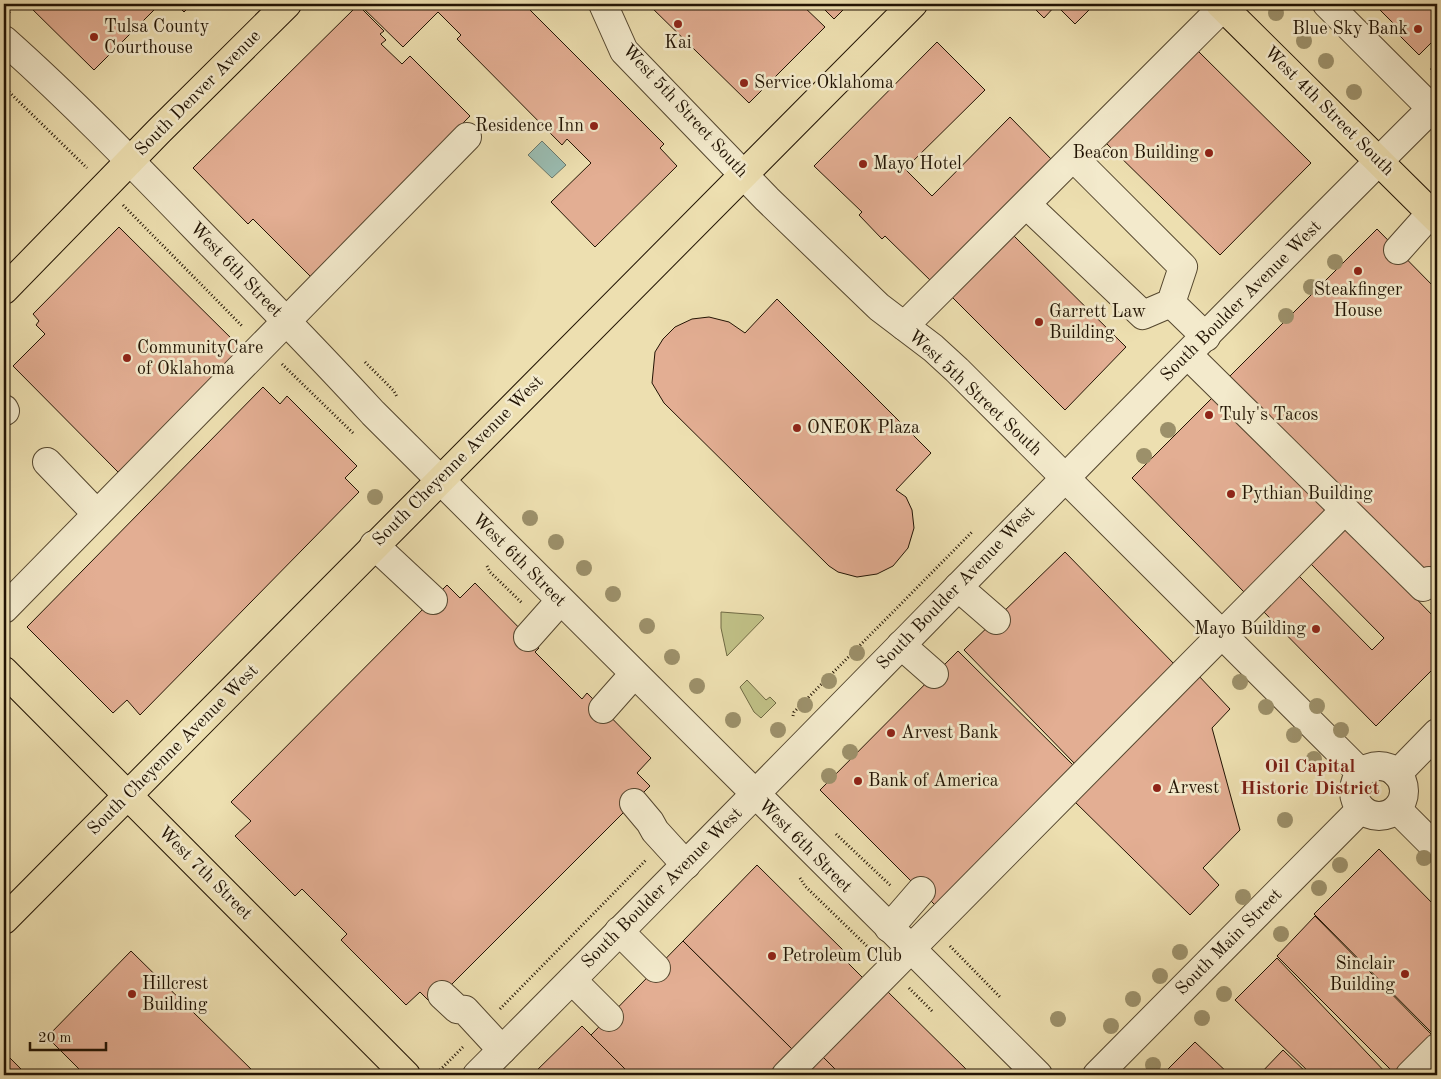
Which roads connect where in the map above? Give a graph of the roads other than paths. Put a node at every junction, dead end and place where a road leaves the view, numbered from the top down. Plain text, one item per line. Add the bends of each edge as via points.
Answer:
1 (287, 4) edge
2 (603, 4) edge
3 (913, 4) edge
4 (1327, 4) edge
5 (1223, 5) edge
6 (4, 40) edge
7 (1434, 106) edge
8 (467, 138) dead end
9 (1074, 158) junction
10 (130, 161) junction
11 (1379, 161) junction
12 (744, 175) junction
13 (1027, 205) junction
14 (1434, 216) edge
15 (1398, 250) dead end
16 (4, 290) edge
17 (1171, 303) junction
18 (287, 321) junction
19 (904, 326) junction
20 (1197, 346) junction
21 (47, 462) dead end
22 (1064, 477) junction
23 (439, 479) junction
24 (97, 514) junction
25 (1338, 518) dead end
26 (374, 545) junction
27 (1429, 581) dead end
28 (958, 587) junction
29 (433, 600) dead end
30 (560, 601) junction
31 (4, 609) edge
32 (996, 620) dead end
33 (528, 636) dead end
34 (1223, 636) junction
35 (901, 645) junction
36 (4, 671) edge
37 (634, 674) junction
38 (934, 674) dead end
39 (603, 710) dead end
40 (1437, 733) edge
41 (1361, 773) junction
42 (1398, 774) junction
43 (754, 795) junction
44 (128, 796) junction
45 (634, 802) dead end
46 (1361, 809) junction
47 (1397, 809) junction
48 (1437, 849) edge
49 (686, 865) junction
50 (921, 892) dead end
51 (4, 920) edge
52 (889, 928) junction
53 (619, 931) junction
54 (910, 950) junction
55 (656, 968) dead end
56 (572, 980) junction
57 (442, 995) dead end
58 (609, 1017) dead end
59 (1437, 1048) edge
60 (502, 1050) junction
61 (406, 1075) edge
62 (477, 1075) edge
63 (786, 1075) edge
64 (1038, 1075) edge
65 (1097, 1075) edge
66 (1410, 1075) edge

1 - 10 main road, South Denver Avenue
2 - 12 street, West 5th Street South via 624,51
3 - 12 main road, South Cheyenne Avenue West
4 - 7 street
5 - 9 street
5 - 11 main road, West 4th Street South
6 - 10 street, West 6th Street
7 - 11 street, South Boulder Avenue West
8 - 18 street
9 - 13 street
9 - 17 street via 1183,268
10 - 16 main road, South Denver Avenue
10 - 18 street, West 6th Street
11 - 14 main road, West 4th Street South
11 - 20 street, South Boulder Avenue West
12 - 19 street, West 5th Street South via 841,272
12 - 23 main road, South Cheyenne Avenue West
13 - 17 street via 1143,315
13 - 19 street
14 - 15 street
17 - 20 street
18 - 23 street, West 6th Street
18 - 24 street
19 - 22 street, West 5th Street South via 957,370
20 - 22 street, South Boulder Avenue West
20 - 27 street via 1423,587
21 - 24 street
22 - 28 street, South Boulder Avenue West
22 - 34 street, West 5th Street South
23 - 26 main road, South Cheyenne Avenue West
23 - 30 street, West 6th Street
24 - 31 street
25 - 34 street
26 - 29 street
26 - 44 main road, South Cheyenne Avenue West
28 - 32 street
28 - 35 street, South Boulder Avenue West
30 - 33 street
30 - 37 street, West 6th Street
34 - 41 street, West 5th Street South
34 - 54 street
35 - 38 street
35 - 43 street, South Boulder Avenue West
36 - 44 main road, West 7th Street
37 - 39 street
37 - 43 street, West 6th Street
40 - 42 street
41 - 42 street via 1379,766 1388,767
41 - 46 street via 1354,792
42 - 47 street via 1404,784 1404,792
43 - 49 street, South Boulder Avenue West
43 - 52 street, West 6th Street
44 - 51 main road, South Cheyenne Avenue West
44 - 61 main road, West 7th Street
45 - 49 street
46 - 47 street via 1378,816 1386,816
46 - 65 street, South Main Street
47 - 48 street
49 - 53 street, South Boulder Avenue West
50 - 52 street
52 - 54 street, West 6th Street
53 - 55 street
53 - 56 street, South Boulder Avenue West
54 - 63 street
54 - 64 street, West 6th Street
56 - 58 street
56 - 60 street, South Boulder Avenue West
57 - 60 street via 457,1009 465,1010
59 - 66 street
60 - 62 street, South Boulder Avenue West

